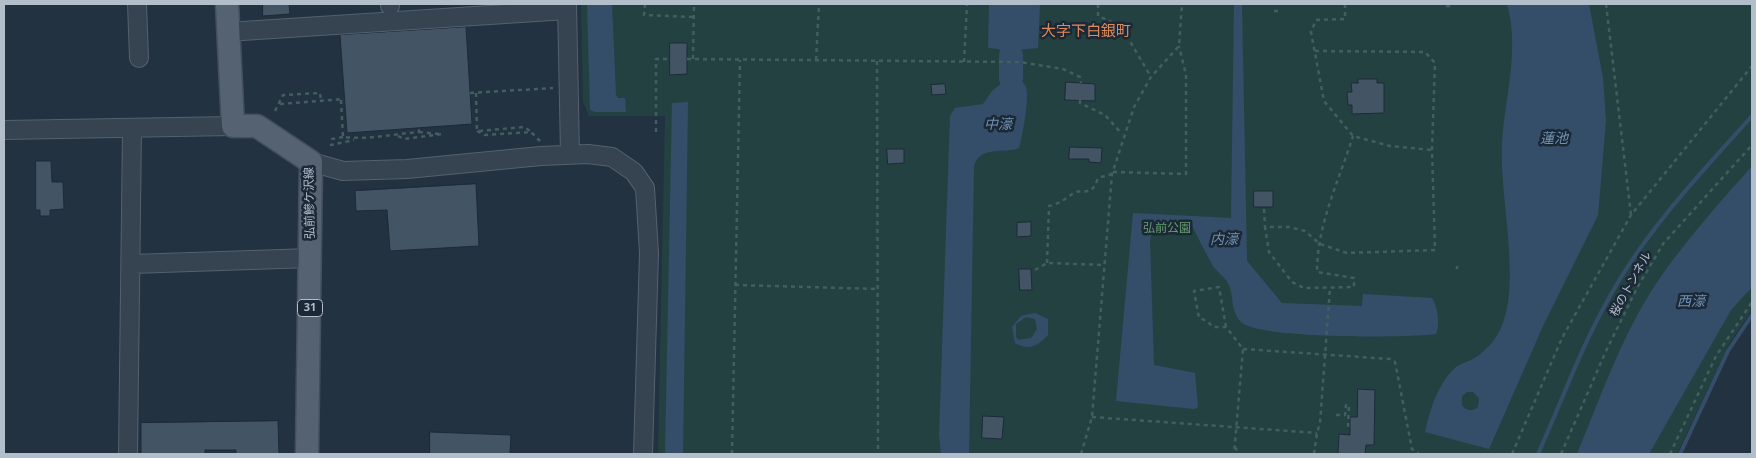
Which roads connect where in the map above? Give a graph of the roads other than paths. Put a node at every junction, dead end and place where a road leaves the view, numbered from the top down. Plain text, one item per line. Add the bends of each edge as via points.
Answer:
1 (137, 4) edge
2 (226, 4) edge
3 (567, 7) edge
4 (227, 32) junction
5 (139, 58) dead end
6 (232, 126) junction
7 (132, 128) junction
8 (4, 130) edge
9 (570, 154) junction
10 (312, 162) junction
11 (310, 258) junction
12 (132, 264) junction
13 (128, 454) edge
14 (307, 454) edge
15 (643, 454) edge

1 - 5 street
2 - 4 main road
3 - 4 street
3 - 9 street
4 - 6 main road
6 - 7 street
6 - 10 main road, 弘前鰺ケ沢線 via 257,126
7 - 8 street
7 - 12 street
9 - 10 street via 407,169 343,171
9 - 15 street via 612,158 634,172 645,188 649,253
10 - 11 main road, 弘前鰺ケ沢線 / 31
11 - 12 street
11 - 14 main road, 弘前鰺ケ沢線 / 31
12 - 13 street

